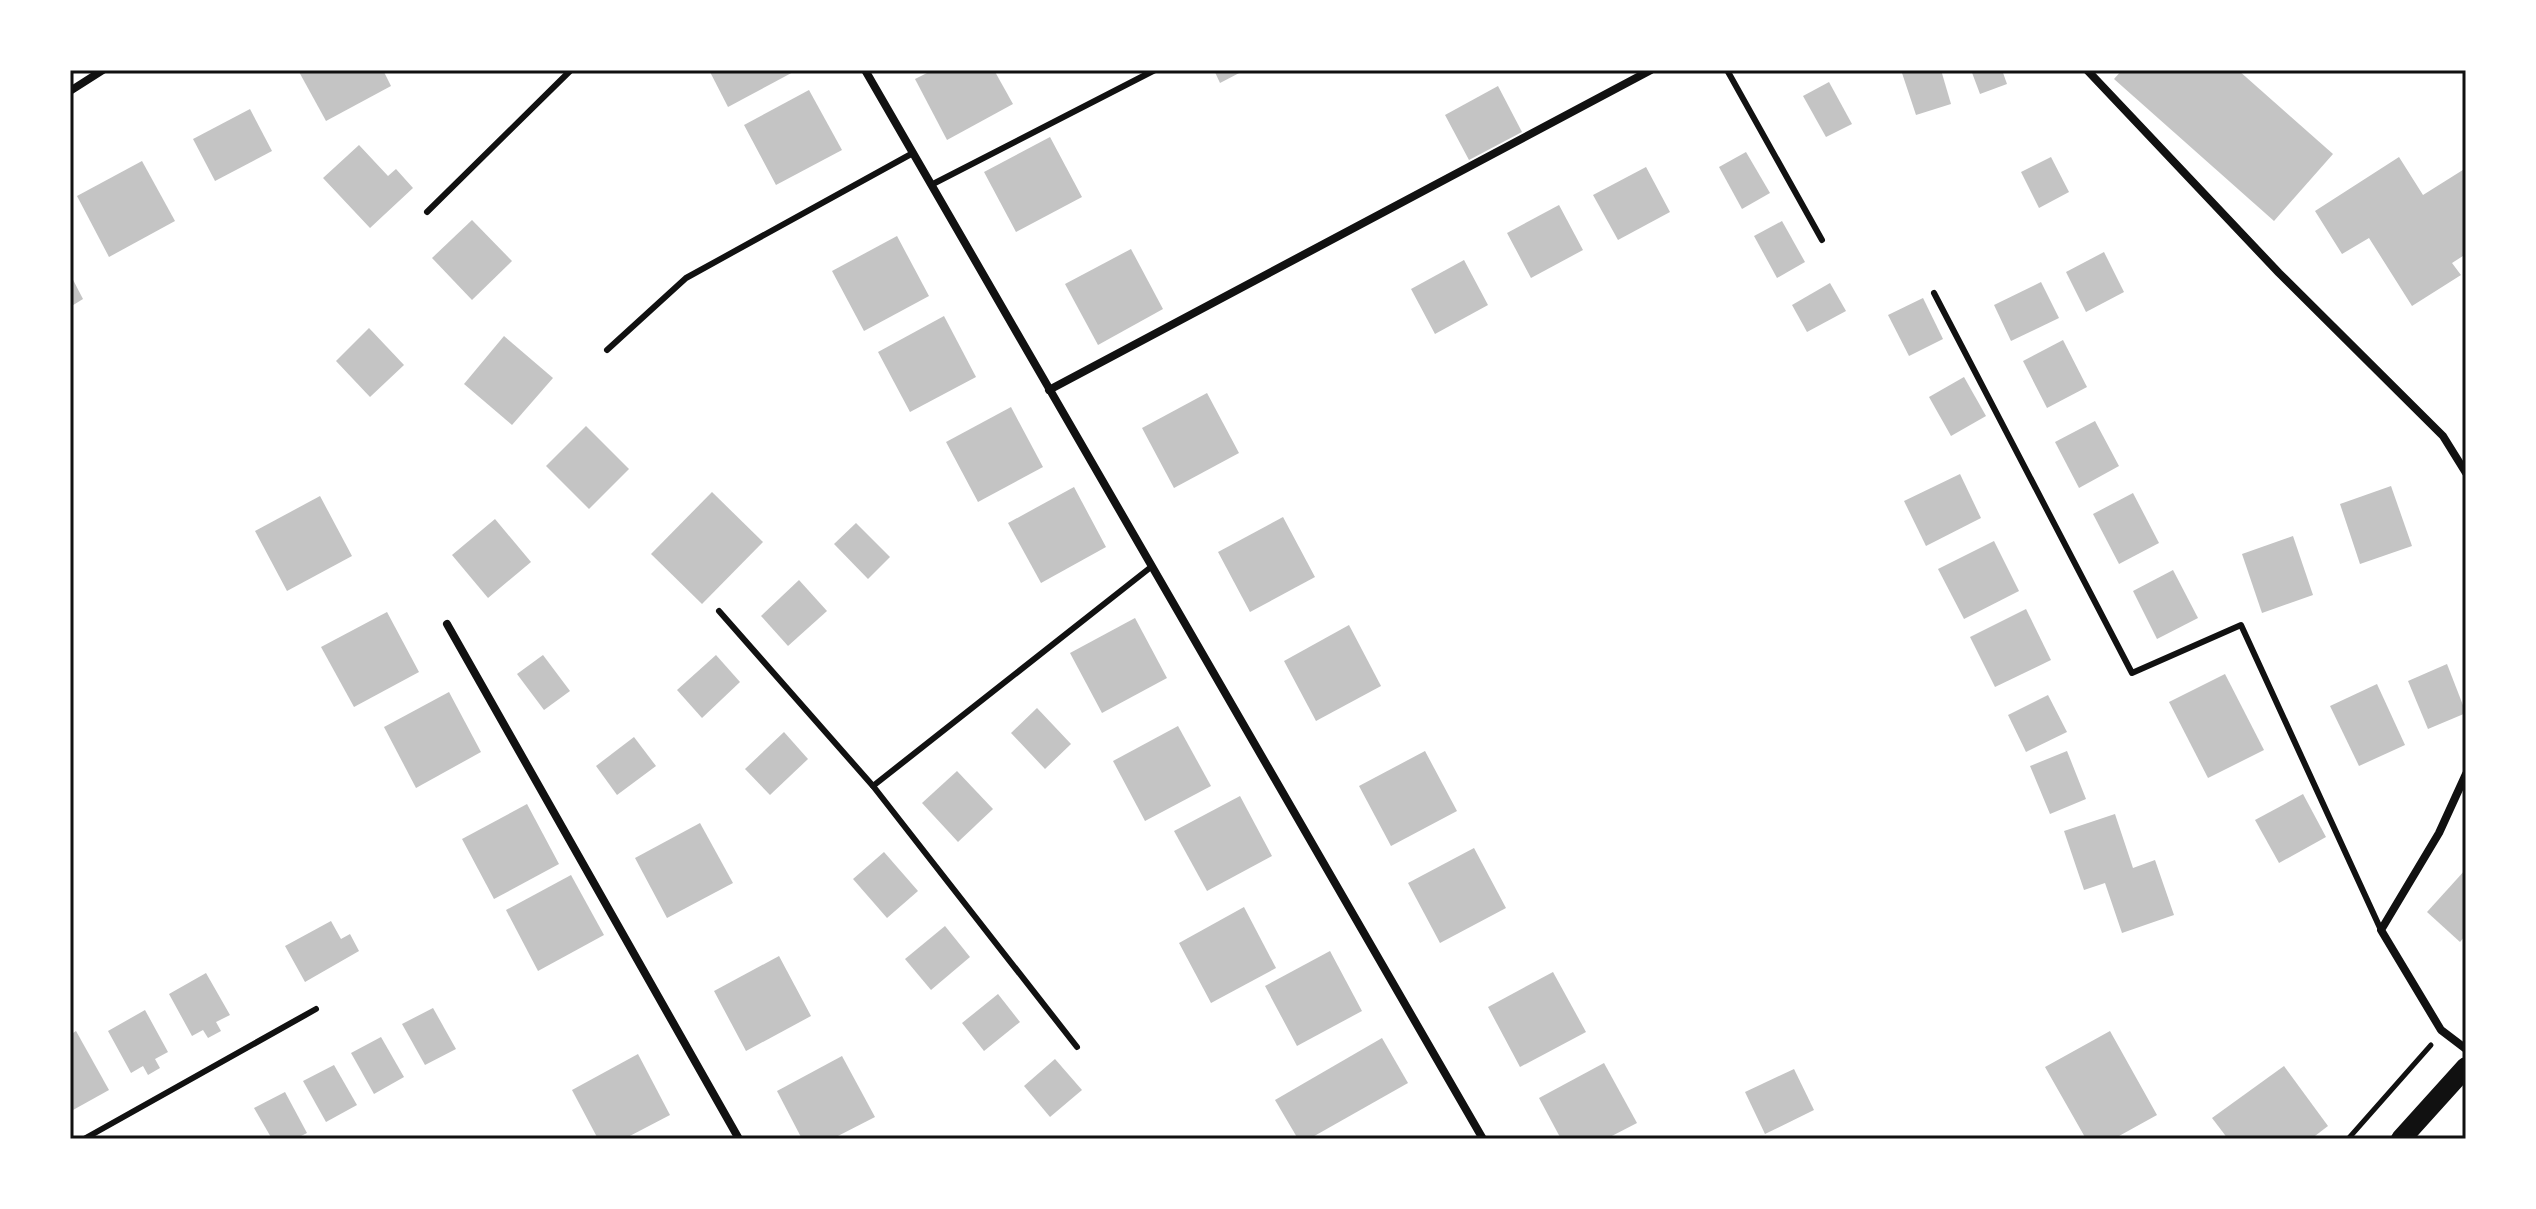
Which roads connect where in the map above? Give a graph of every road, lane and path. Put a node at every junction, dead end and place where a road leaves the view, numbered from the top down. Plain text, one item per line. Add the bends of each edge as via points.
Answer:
1 (103, 70) edge
2 (571, 70) edge
3 (865, 70) edge
4 (1155, 70) edge
5 (1651, 70) edge
6 (1727, 70) edge
7 (2087, 70) edge
8 (70, 91) edge
9 (913, 153) junction
10 (931, 185) junction
11 (427, 212) dead end
12 (1822, 240) dead end
13 (1934, 293) dead end
14 (607, 350) dead end
15 (1049, 390) junction
16 (2466, 473) edge
17 (1151, 567) junction
18 (719, 611) dead end
19 (447, 624) dead end
20 (2466, 774) edge
21 (873, 786) junction
22 (2381, 930) junction
23 (316, 1009) dead end
24 (2441, 1030) junction
25 (1077, 1047) dead end
26 (2466, 1049) edge
27 (2466, 1067) edge
28 (2406, 1134) edge
29 (84, 1139) edge
30 (739, 1139) edge
31 (1483, 1139) edge
32 (2348, 1139) edge

1 - 8 street
2 - 11 lane
3 - 9 street
4 - 10 lane
5 - 15 street
6 - 12 lane
7 - 16 street via 2443,436
9 - 10 street
9 - 14 lane via 686,278
10 - 15 street
13 - 22 lane via 2132,673 2241,625
15 - 17 street
17 - 21 lane
17 - 31 street
18 - 21 lane
19 - 30 street
20 - 22 street via 2439,833
21 - 25 lane
22 - 24 street
23 - 29 lane
24 - 26 street
24 - 32 path
27 - 28 main road

